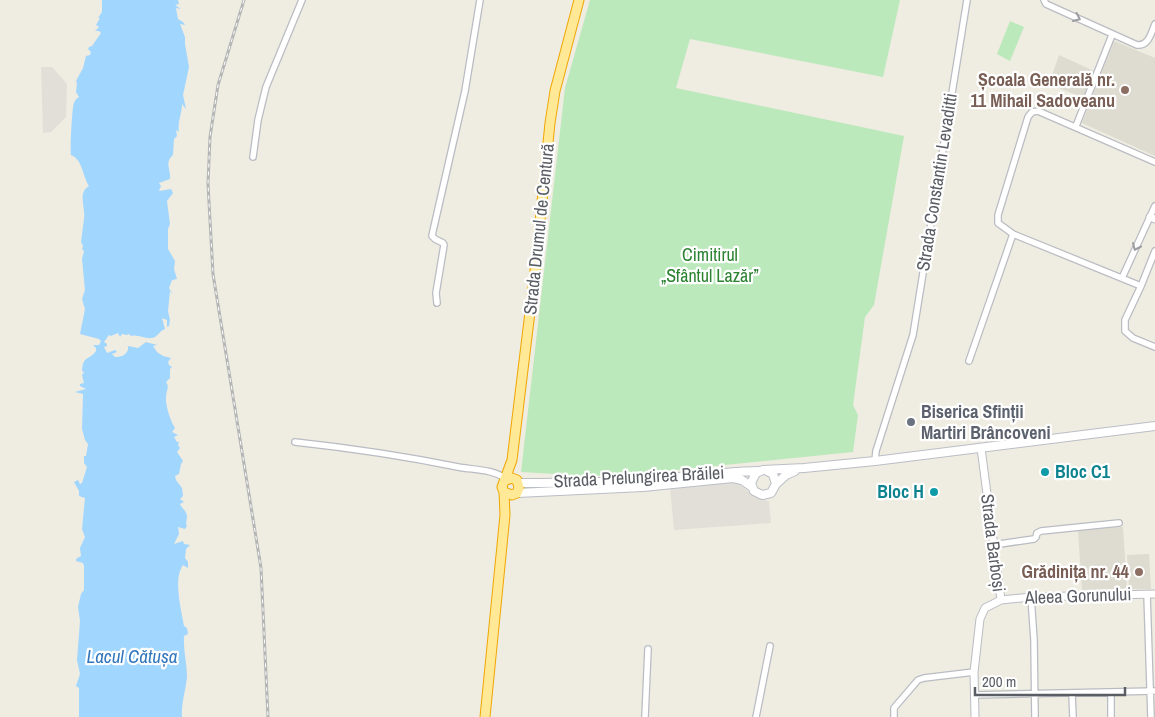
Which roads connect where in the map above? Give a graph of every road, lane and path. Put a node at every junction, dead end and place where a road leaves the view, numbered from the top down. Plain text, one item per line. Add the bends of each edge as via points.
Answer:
1 (302, 0) edge
2 (480, 0) edge
3 (579, 0) edge
4 (967, 0) edge
5 (1044, 0) edge
6 (1155, 24) edge
7 (1112, 35) junction
8 (1076, 126) junction
9 (253, 157) dead end
10 (1155, 162) edge
11 (1155, 206) edge
12 (1152, 218) edge
13 (1013, 234) junction
14 (1155, 251) edge
15 (1122, 278) junction
16 (1141, 286) junction
17 (437, 303) dead end
18 (1155, 347) edge
19 (970, 361) dead end
20 (1155, 426) edge
21 (295, 442) dead end
22 (980, 448) junction
23 (512, 460) junction
24 (875, 461) junction
25 (804, 468) junction
26 (763, 471) junction
27 (506, 480) junction
28 (517, 482) junction
29 (776, 484) junction
30 (752, 487) junction
31 (504, 492) junction
32 (516, 494) junction
33 (505, 515) junction
34 (1119, 523) dead end
35 (993, 545) junction
36 (1151, 594) edge
37 (1031, 597) junction
38 (1001, 600) junction
39 (770, 646) dead end
40 (648, 649) dead end
41 (974, 672) junction
42 (1153, 691) edge
43 (1111, 692) junction
44 (1034, 694) junction
45 (1072, 694) junction
46 (974, 695) junction
47 (485, 717) edge
48 (645, 717) edge
49 (756, 717) edge
50 (894, 717) edge
51 (975, 717) edge
52 (1035, 717) edge
53 (1073, 717) edge
54 (1111, 717) edge
55 (1151, 717) edge

1 - 9 street via 266,88
2 - 17 street via 465,91 432,236 444,245
3 - 23 highway, Strada Drumul de Centură via 559,74 552,115
4 - 24 street, Strada Constantin Levaditti via 913,335
5 -> 7 street via 1046,4
6 - 7 street via 1147,42 1140,45
7 - 8 street
8 - 10 street
8 - 13 street via 1038,111 1028,117 998,215 998,223
11 - 12 street
12 -> 15 street
13 - 15 street
13 - 19 street
14 - 16 street
15 - 16 street
16 - 18 street via 1125,320 1125,331
20 - 22 main road, Strada Prelungirea Brăilei
21 - 27 street via 430,461 493,473
22 - 24 main road, Strada Prelungirea Brăilei
22 - 35 street, Strada Barboși
23 - 27 highway
23 - 28 highway
24 - 25 main road, Strada Prelungirea Brăilei
25 - 26 main road, Strada Prelungirea Brăilei
25 - 29 main road, Strada Prelungirea Brăilei via 786,475
26 - 28 main road, Strada Prelungirea Brăilei via 582,483
26 - 29 main road via 775,477
26 - 30 main road via 753,476
27 - 28 highway via 512,478
27 - 31 highway via 502,487
28 - 32 highway
29 - 30 main road via 771,493 762,495
30 - 32 main road, Strada Prelungirea Brăilei via 733,478
31 - 32 highway
31 - 33 highway
32 - 33 highway
33 - 47 highway
34 - 35 street via 1041,531 1034,539
35 - 38 street, Strada Barboși
36 - 37 street, Aleea Gorunului
36 - 42 street
37 - 38 street, Aleea Gorunului
37 - 44 street
38 - 41 street, Strada Barboși via 982,611
39 - 49 street
40 - 48 street
41 - 46 street, Strada Barboși
41 - 50 street via 918,680 894,708
42 - 43 street
42 - 55 street
43 - 45 street
43 - 54 street
44 - 45 street
44 - 46 street
44 - 52 street
45 - 53 street
46 - 51 street, Strada Barboși

